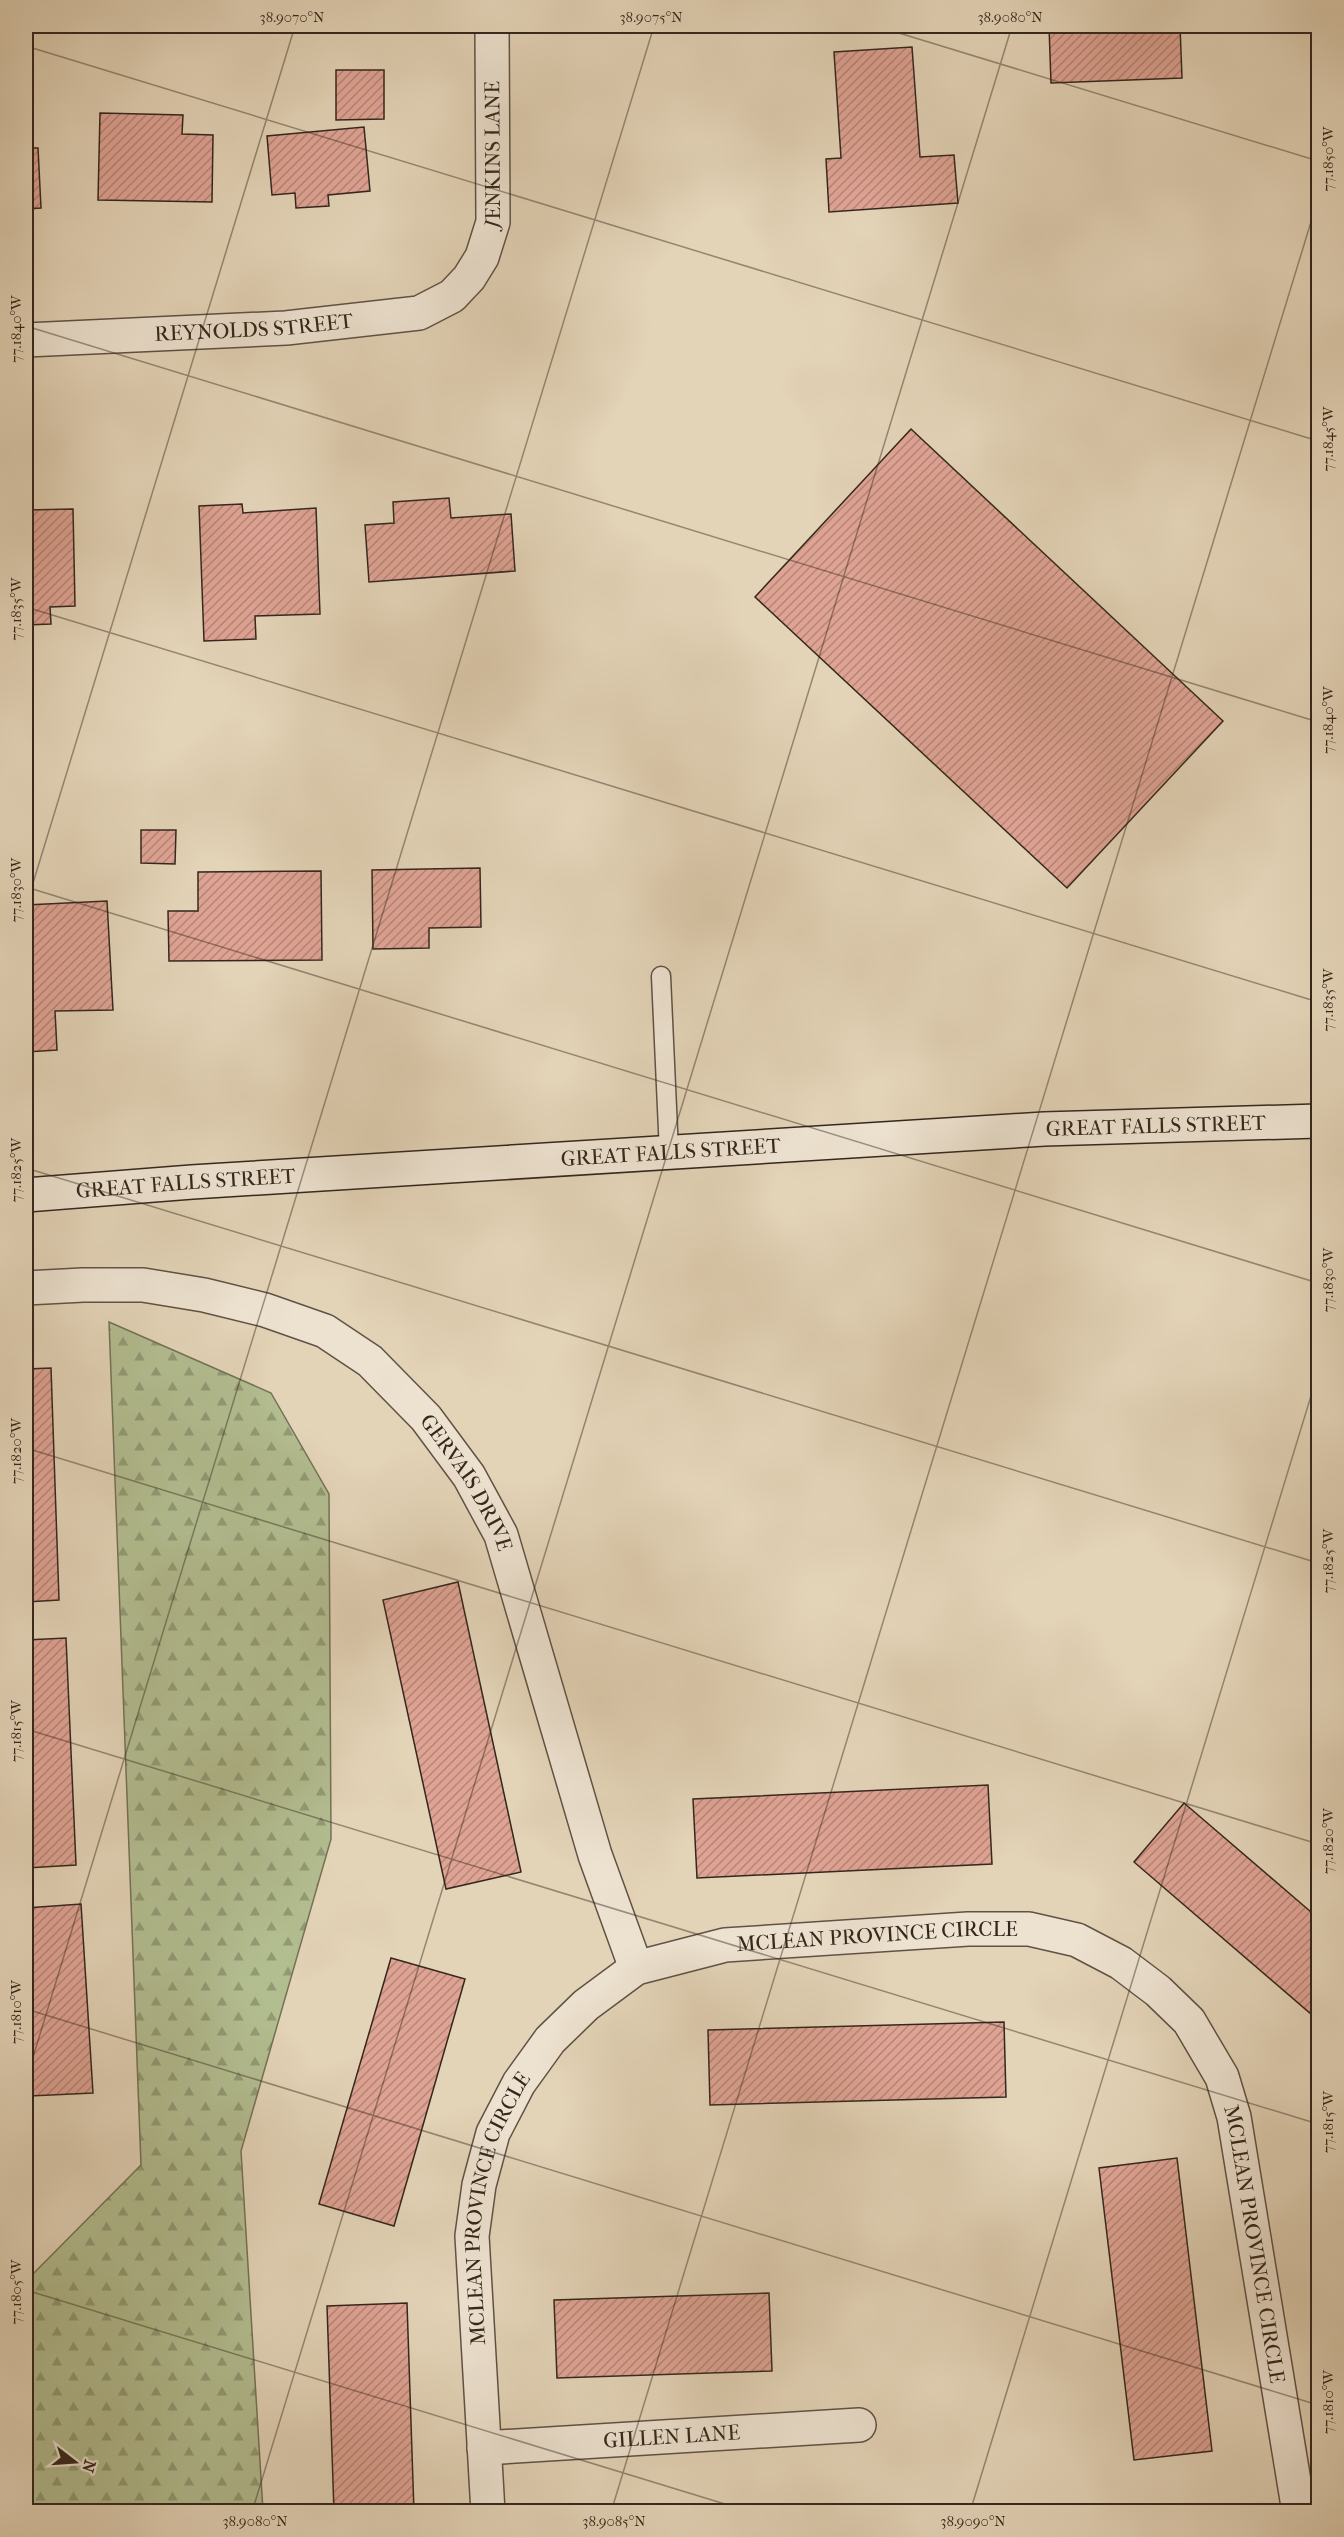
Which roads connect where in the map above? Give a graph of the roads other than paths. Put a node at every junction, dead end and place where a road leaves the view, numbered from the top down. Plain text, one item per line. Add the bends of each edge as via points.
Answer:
1 (492, 26) edge
2 (469, 278) joint
3 (26, 340) edge
4 (662, 976) dead end
5 (1318, 1121) edge
6 (669, 1152) junction
7 (26, 1195) edge
8 (26, 1288) edge
9 (636, 1968) junction
10 (859, 2425) dead end
11 (484, 2448) junction
12 (488, 2511) edge
13 (1299, 2511) edge

1 - 2 street, JENKINS LANE via 493,222 482,257
2 - 3 street, REYNOLDS STREET via 452,296 419,313 286,328
4 - 6 lane
5 - 6 street, GREAT FALLS STREET via 1044,1129
6 - 7 street, GREAT FALLS STREET
8 - 9 street, GERVAIS DRIVE via 143,1285 265,1310 325,1331 370,1361 426,1418 469,1476 501,1535 595,1855
9 - 11 street, MCLEAN PROVINCE CIRCLE via 586,2005 550,2040 519,2083 493,2133 478,2185 472,2236
9 - 13 street, MCLEAN PROVINCE CIRCLE via 725,1946 968,1929 1029,1929 1077,1941 1121,1963 1158,1991 1189,2021 1206,2048 1222,2077 1234,2117
10 - 11 street, GILLEN LANE
11 - 12 street, MCLEAN PROVINCE CIRCLE

